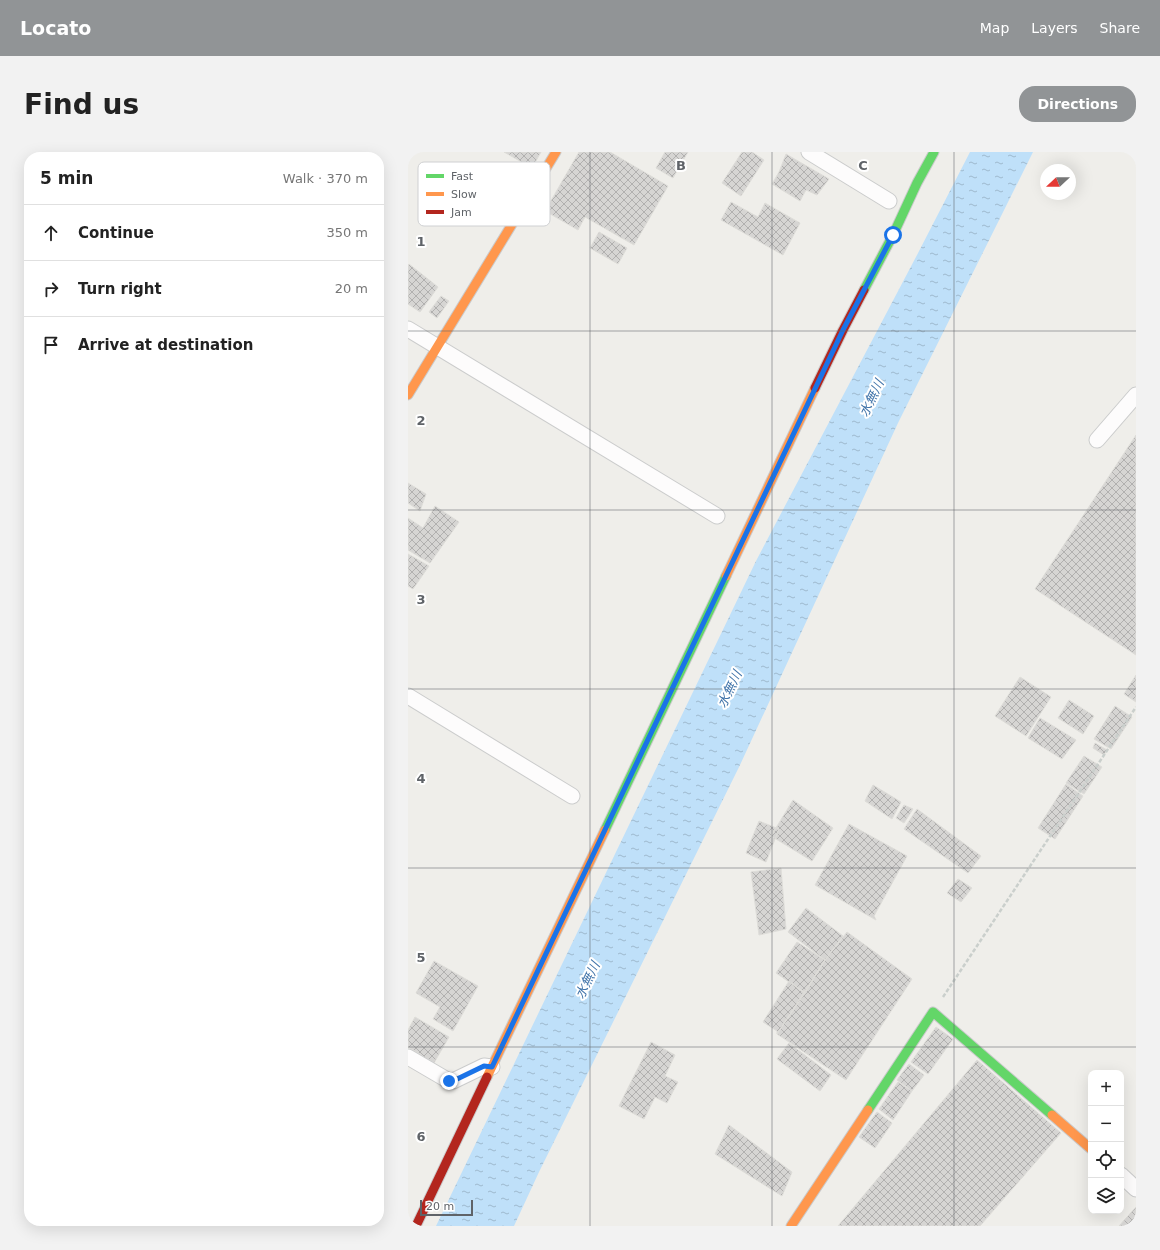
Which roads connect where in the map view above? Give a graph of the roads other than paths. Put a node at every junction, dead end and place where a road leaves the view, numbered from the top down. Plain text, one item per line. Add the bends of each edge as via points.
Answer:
1 (556, 152) edge
2 (809, 152) edge
3 (934, 152) edge
4 (550, 162) edge
5 (890, 201) dead end
6 (511, 226) edge
7 (408, 329) edge
8 (437, 347) junction
9 (408, 395) edge
10 (1136, 395) edge
11 (1097, 440) dead end
12 (716, 516) dead end
13 (408, 696) edge
14 (572, 796) dead end
15 (408, 1057) edge
16 (492, 1067) junction
17 (1088, 1146) edge
18 (1124, 1178) edge
19 (1136, 1188) edge
20 (416, 1226) edge
21 (790, 1226) edge

1 - 4 street
2 - 5 street
3 - 16 street via 843,330
6 - 8 street
7 - 8 street
8 - 9 street
8 - 12 street
10 - 11 street
13 - 14 street
15 - 16 street via 449,1081 484,1066
16 - 20 street
17 - 21 street via 933,1012
18 - 19 street

